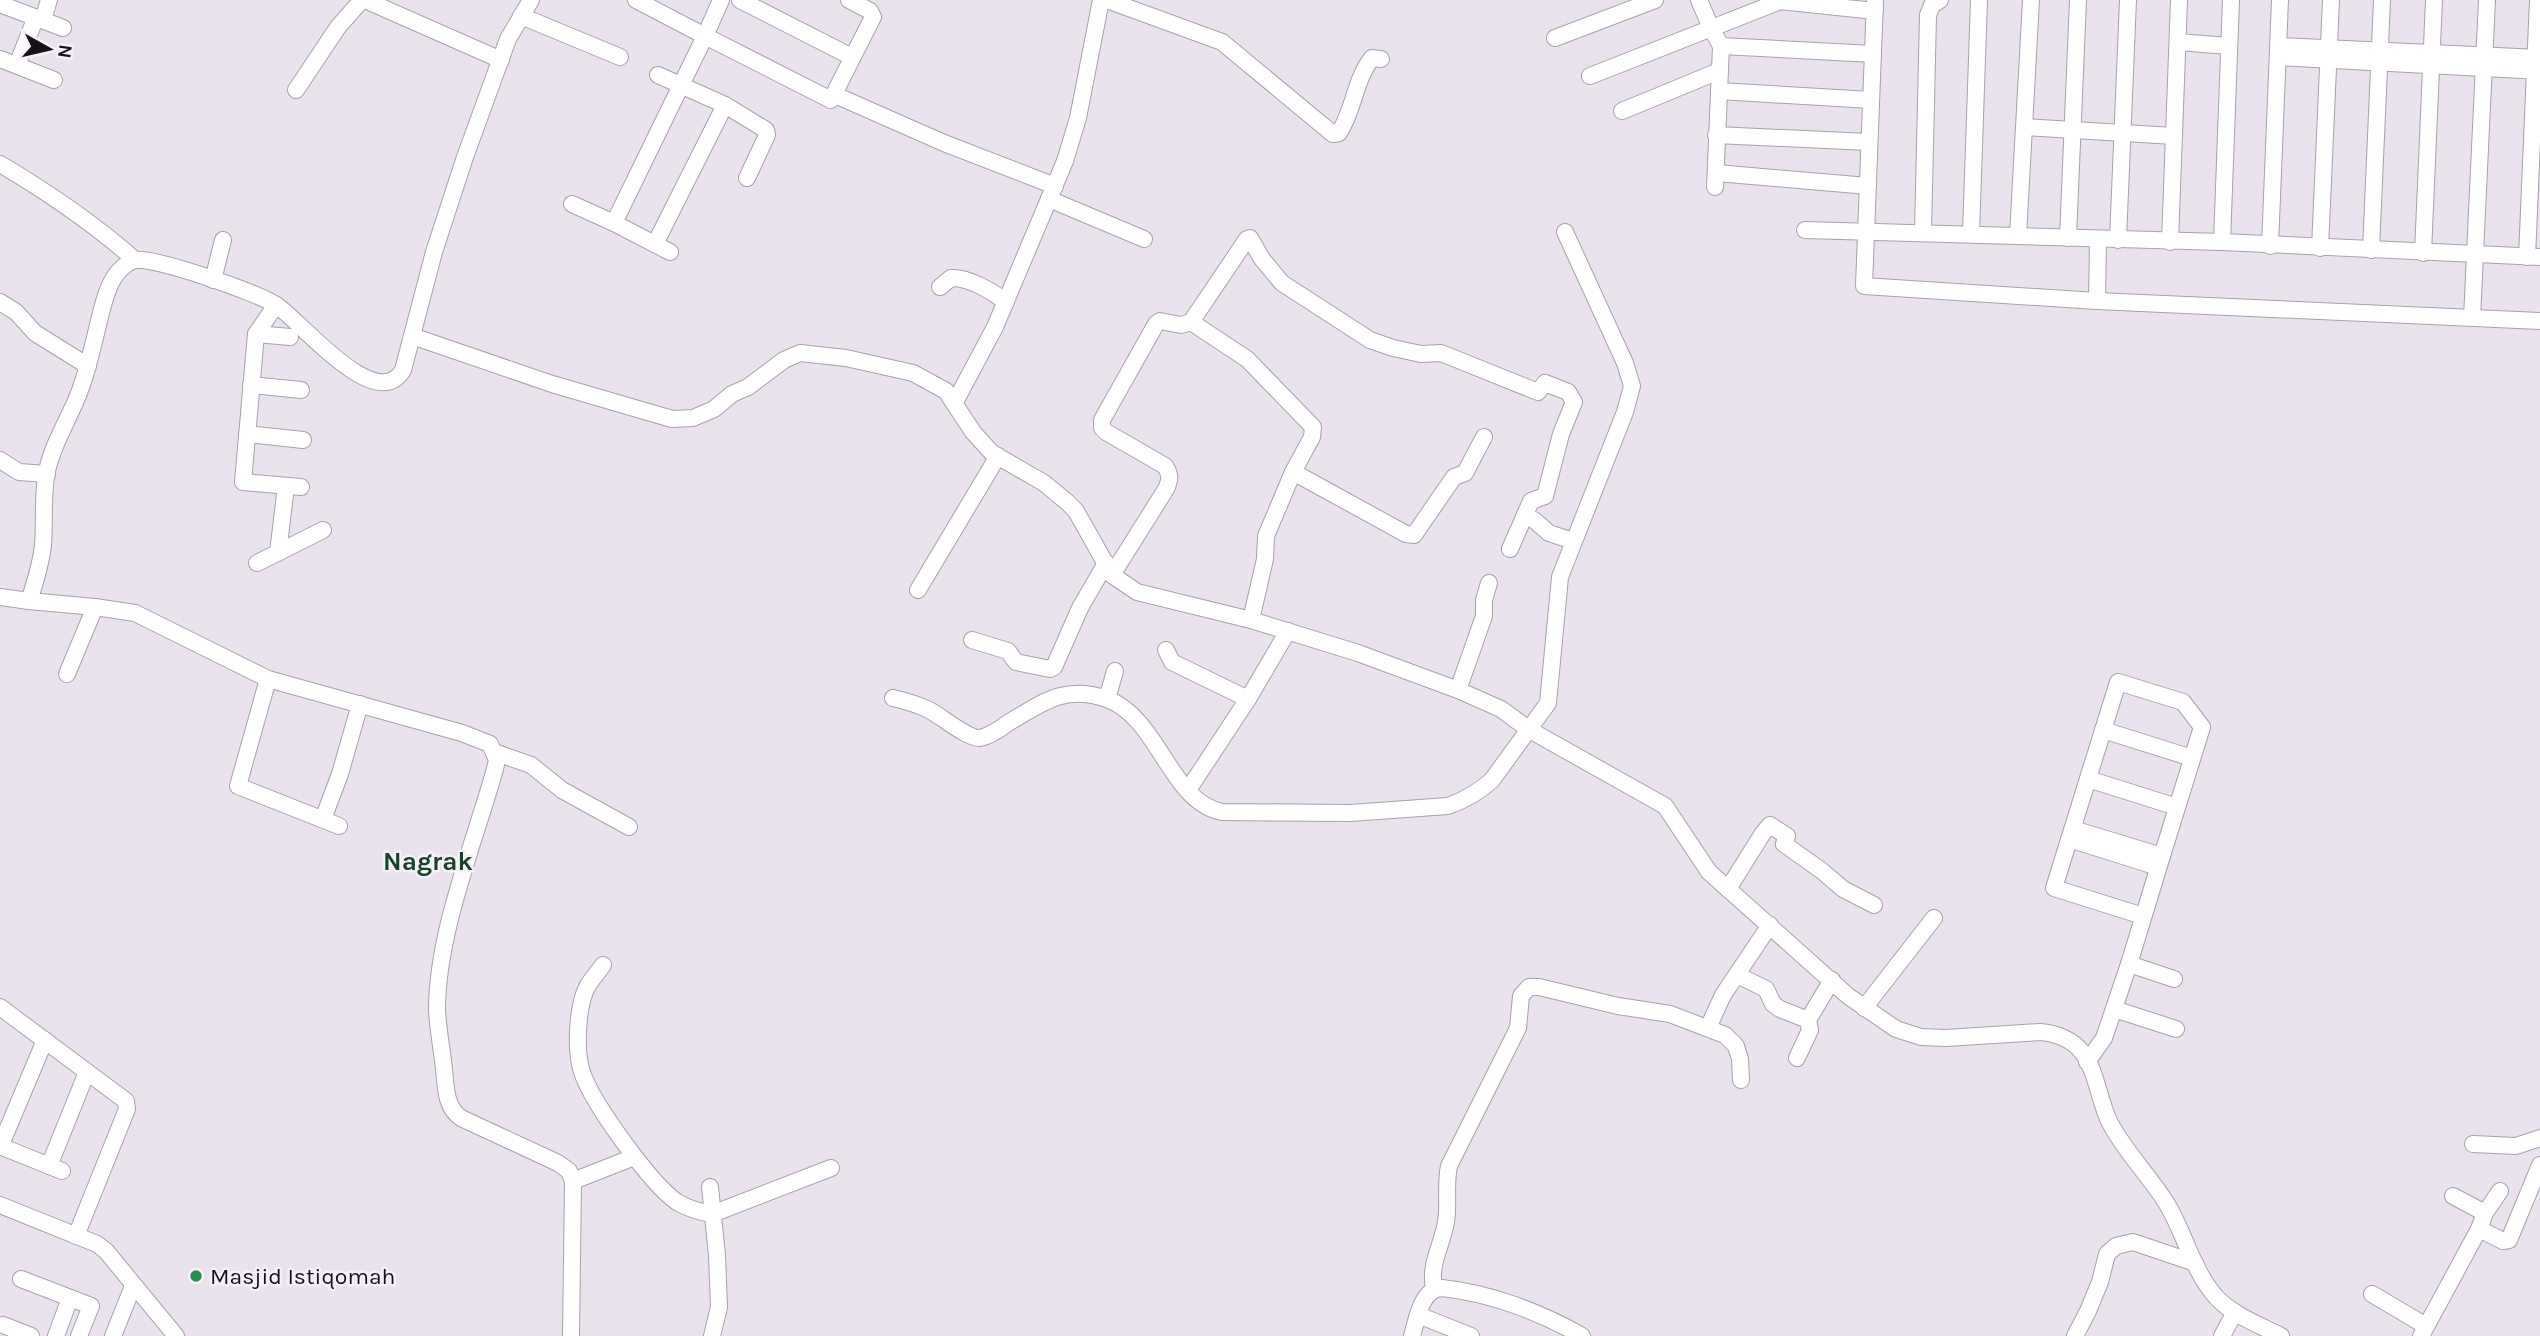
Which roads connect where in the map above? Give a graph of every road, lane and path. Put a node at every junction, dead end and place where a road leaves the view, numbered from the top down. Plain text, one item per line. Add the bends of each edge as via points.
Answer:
1 (49, 0) edge
2 (531, 0) edge
3 (636, 0) edge
4 (721, 0) edge
5 (740, 0) edge
6 (849, 0) edge
7 (1101, 0) edge
8 (1107, 0) edge
9 (1655, 0) edge
10 (1699, 0) edge
11 (1782, 0) edge
12 (1940, 0) edge
13 (1979, 0) edge
14 (2031, 0) edge
15 (2078, 0) edge
16 (2128, 0) edge
17 (2179, 0) edge
18 (2231, 0) edge
19 (2280, 0) edge
20 (2331, 0) edge
21 (2382, 0) edge
22 (2434, 0) edge
23 (2487, 0) edge
24 (2538, 0) edge
25 (0, 4) edge
26 (1875, 6) edge
27 (521, 16) junction
28 (39, 18) junction
29 (63, 28) dead end
30 (1710, 28) junction
31 (705, 36) junction
32 (1555, 38) dead end
33 (2178, 42) junction
34 (1721, 46) junction
35 (2229, 46) junction
36 (2278, 51) junction
37 (1873, 54) junction
38 (2328, 54) junction
39 (2380, 56) junction
40 (620, 57) dead end
41 (852, 57) junction
42 (0, 59) edge
43 (1381, 59) dead end
44 (2431, 59) junction
45 (501, 60) junction
46 (2485, 61) junction
47 (2538, 64) edge
48 (17, 65) junction
49 (1718, 71) junction
50 (658, 75) dead end
51 (1590, 76) dead end
52 (54, 80) dead end
53 (682, 85) junction
54 (296, 90) dead end
55 (1719, 91) junction
56 (835, 95) junction
57 (1871, 100) junction
58 (725, 105) junction
59 (1622, 111) dead end
60 (2024, 122) junction
61 (2073, 125) junction
62 (2122, 128) junction
63 (2174, 131) junction
64 (1716, 135) junction
65 (1870, 142) junction
66 (0, 164) edge
67 (747, 178) dead end
68 (1868, 186) junction
69 (1052, 193) junction
70 (572, 204) dead end
71 (614, 223) junction
72 (1805, 230) dead end
73 (1866, 231) junction
74 (1565, 232) dead end
75 (1923, 232) junction
76 (1971, 234) junction
77 (2018, 236) junction
78 (2068, 238) junction
79 (1144, 239) dead end
80 (2098, 239) junction
81 (223, 240) dead end
82 (2118, 240) junction
83 (2170, 242) junction
84 (2222, 242) junction
85 (655, 244) junction
86 (2270, 246) junction
87 (2320, 248) junction
88 (2371, 250) junction
89 (670, 252) dead end
90 (2423, 253) junction
91 (2475, 255) junction
92 (2533, 257) edge
93 (135, 260) junction
94 (213, 280) junction
95 (940, 287) dead end
96 (2097, 301) junction
97 (1006, 302) junction
98 (0, 303) edge
99 (276, 305) junction
100 (2472, 317) junction
101 (2540, 321) edge
102 (1191, 322) junction
103 (256, 334) junction
104 (412, 336) junction
105 (289, 337) dead end
106 (88, 366) junction
107 (251, 385) junction
108 (301, 390) dead end
109 (955, 402) junction
110 (247, 434) junction
111 (1484, 437) dead end
112 (303, 440) dead end
113 (998, 456) junction
114 (0, 460) edge
115 (1293, 472) junction
116 (47, 474) junction
117 (1525, 515) junction
118 (323, 530) dead end
119 (1573, 541) junction
120 (1510, 549) dead end
121 (278, 553) junction
122 (257, 563) dead end
123 (1109, 569) junction
124 (1489, 583) dead end
125 (918, 590) dead end
126 (0, 597) edge
127 (29, 601) junction
128 (95, 607) junction
129 (1251, 620) junction
130 (1288, 631) junction
131 (972, 640) dead end
132 (1166, 650) dead end
133 (1115, 671) dead end
134 (67, 674) dead end
135 (268, 680) junction
136 (1458, 690) junction
137 (894, 698) dead end
138 (1107, 699) junction
139 (1248, 699) junction
140 (360, 704) junction
141 (1528, 729) junction
142 (2103, 730) junction
143 (494, 751) junction
144 (2192, 758) junction
145 (2088, 779) junction
146 (1188, 790) junction
147 (2177, 807) junction
148 (323, 819) junction
149 (339, 826) dead end
150 (629, 827) dead end
151 (2071, 834) junction
152 (2160, 862) junction
153 (1728, 889) junction
154 (1874, 905) dead end
155 (2144, 916) junction
156 (1934, 918) dead end
157 (1770, 925) junction
158 (2129, 964) junction
159 (603, 965) dead end
160 (1737, 975) junction
161 (2174, 979) dead end
162 (1832, 980) junction
163 (1864, 1008) junction
164 (1, 1010) edge
165 (2114, 1010) junction
166 (1808, 1020) junction
167 (1708, 1028) junction
168 (2176, 1029) dead end
169 (45, 1040) junction
170 (1797, 1058) dead end
171 (2087, 1062) junction
172 (87, 1072) junction
173 (1741, 1080) dead end
174 (2540, 1138) edge
175 (2473, 1144) dead end
176 (0, 1147) edge
177 (634, 1157) junction
178 (2540, 1166) edge
179 (831, 1168) dead end
180 (573, 1181) junction
181 (710, 1187) dead end
182 (2500, 1191) dead end
183 (2453, 1196) dead end
184 (0, 1205) edge
185 (2485, 1213) junction
186 (712, 1214) junction
187 (2480, 1229) junction
188 (76, 1236) junction
189 (2195, 1264) junction
190 (21, 1279) dead end
191 (133, 1286) junction
192 (1434, 1288) junction
193 (2372, 1294) dead end
194 (70, 1298) junction
195 (2235, 1312) junction
196 (1418, 1315) junction
197 (3, 1325) dead end
198 (2423, 1331) edge
199 (174, 1335) edge
200 (31, 1336) edge
201 (56, 1336) edge
202 (79, 1336) edge
203 (113, 1336) edge
204 (571, 1336) edge
205 (712, 1336) edge
206 (1412, 1336) edge
207 (1471, 1336) edge
208 (1582, 1336) edge
209 (2075, 1336) edge
210 (2222, 1336) edge
211 (2281, 1336) edge

1 - 28 street
2 - 27 street
3 - 31 street
4 - 31 street
5 - 41 street
6 - 41 street via 873,14
7 - 69 street via 1078,118
8 - 43 street via 1222,42 1333,134 1345,123 1366,66 1372,58
9 - 32 street
10 - 30 street
11 - 26 street
11 - 30 street
12 - 75 street via 1928,15
13 - 76 street
14 - 60 street
15 - 61 street
16 - 62 street
17 - 33 street
18 - 35 street
19 - 36 street
20 - 38 street
21 - 39 street
22 - 44 street
23 - 46 street
24 - 47 street
25 - 28 street
26 - 37 street
27 - 40 street
27 - 45 street
28 - 29 street
28 - 48 street
30 - 34 street
30 - 51 street
31 - 53 street
31 - 56 street via 828,99
33 - 35 street
33 - 63 street
34 - 37 street
34 - 49 street
35 - 84 street
36 - 38 street
36 - 86 street
37 - 57 street
38 - 39 street
38 - 87 street
39 - 44 street
39 - 88 street
41 - 56 street
42 - 48 street
44 - 46 street
44 - 90 street
45 - 54 street via 365,0 338,27
45 - 104 street via 434,252
46 - 47 street
46 - 91 street
47 - 92 street
48 - 52 street
49 - 55 street
49 - 59 street
50 - 53 street
53 - 58 street
53 - 71 street
55 - 57 street
55 - 64 street
56 - 69 street
57 - 65 street
58 - 67 street via 767,132
58 - 85 street
60 - 61 street
60 - 77 street
61 - 62 street
61 - 78 street
62 - 63 street
62 - 82 street
63 - 83 street
64 - 65 street
64 - 68 street via 1716,180
65 - 68 street
66 - 93 street via 50,193
68 - 73 street
69 - 79 street
69 - 97 street
70 - 71 street
71 - 85 street
72 - 73 street
73 - 75 street
73 - 96 street via 1864,286
74 - 119 street via 1632,386
75 - 76 street
76 - 77 street
77 - 78 street
78 - 80 street
80 - 82 street
80 - 96 street
81 - 94 street
82 - 83 street
83 - 84 street
84 - 86 street
85 - 89 street
86 - 87 street
87 - 88 street
88 - 90 street
90 - 91 street
91 - 92 street
91 - 100 street
93 - 94 street
93 - 106 street via 114,278
94 - 99 street
95 - 97 street via 955,277
96 - 100 street
97 - 109 street
98 - 106 street via 33,331
99 - 103 street
99 - 104 street via 340,363 376,381 399,377
100 - 101 street
102 - 115 street via 1247,359 1313,427
102 - 117 street via 1250,238 1282,283 1370,340 1421,354 1441,353 1538,392 1545,383 1567,392 1574,402 1545,496 1528,504
102 - 123 street via 1156,324 1102,420 1106,432 1170,474 1166,489
103 - 105 street
103 - 107 street
104 - 109 street via 672,419 693,418 714,409 800,353 913,373 935,383
106 - 116 street
107 - 108 street
107 - 110 street
109 - 113 street via 973,432
110 - 112 street
110 - 121 street via 243,482 293,486
111 - 115 street via 1465,473 1454,477 1415,535 1405,534
113 - 123 street via 1068,502
113 - 125 street
114 - 116 street via 22,473
115 - 129 street via 1266,537
116 - 127 street via 43,547
117 - 119 street via 1549,533
117 - 120 street
118 - 121 street
119 - 141 street via 1557,592 1548,703
121 - 122 street
123 - 129 street via 1137,592
123 - 131 street via 1080,608 1054,667 1016,662 1008,651
124 - 136 street
126 - 127 street
127 - 128 street
128 - 134 street
128 - 135 street via 135,613
129 - 130 street
130 - 136 street
130 - 139 street
132 - 139 street via 1172,662
133 - 138 street
135 - 140 street
135 - 148 street via 238,786
136 - 141 street via 1501,709
137 - 138 street via 912,702 981,738 1049,698 1077,694
138 - 146 street via 1140,722
139 - 146 street
140 - 143 street via 462,733 490,744
140 - 148 street
141 - 146 street via 1483,789 1448,806 1350,813 1222,812 1212,810
141 - 153 street via 1665,806 1709,872
142 - 144 street
142 - 144 street via 2118,682 2183,702 2202,727
142 - 145 street
143 - 150 street via 531,765 562,790
143 - 180 street via 495,769 441,961 437,1011 447,1095 461,1118 558,1163
144 - 147 street
145 - 147 street
145 - 151 street
147 - 152 street
148 - 149 street
151 - 152 street
151 - 155 street via 2054,888
152 - 155 street
153 - 154 street via 1770,825 1787,836 1784,844 1843,889
153 - 157 street
155 - 158 street
156 - 163 street
157 - 160 street
157 - 162 street
158 - 161 street
158 - 165 street
159 - 177 street via 587,988 581,1007 578,1043 582,1072
160 - 166 street via 1766,989 1780,1009
160 - 167 street
162 - 163 street
162 - 166 street
163 - 171 street via 1896,1029 1921,1037 2053,1033 2073,1044
164 - 169 street
165 - 168 street
165 - 171 street via 2104,1038
166 - 170 street via 1810,1030
167 - 173 street via 1736,1046
167 - 192 street via 1670,1014 1539,987 1524,991 1518,1028 1449,1166 1446,1222 1431,1274
169 - 172 street
169 - 176 street
171 - 189 street via 2110,1124 2167,1205
172 - 176 street via 56,1168
172 - 188 street via 122,1097 127,1109
174 - 175 street via 2508,1147
177 - 180 street
177 - 186 street via 675,1200 694,1211
178 - 187 street via 2509,1240
179 - 186 street
180 - 204 street
181 - 186 street
182 - 185 street
183 - 185 street
184 - 188 street
185 - 187 street
186 - 205 street via 719,1307
187 - 198 street
188 - 191 street via 106,1251
189 - 195 street via 2219,1300
189 - 209 street via 2133,1242 2116,1246 2106,1254 2100,1282
190 - 194 street
191 - 199 street
191 - 203 street
192 - 196 street
192 - 208 street via 1517,1306
193 - 198 street
194 - 201 street
194 - 202 street via 91,1306
195 - 210 street
195 - 211 street
196 - 206 street
196 - 207 street
197 - 200 street

